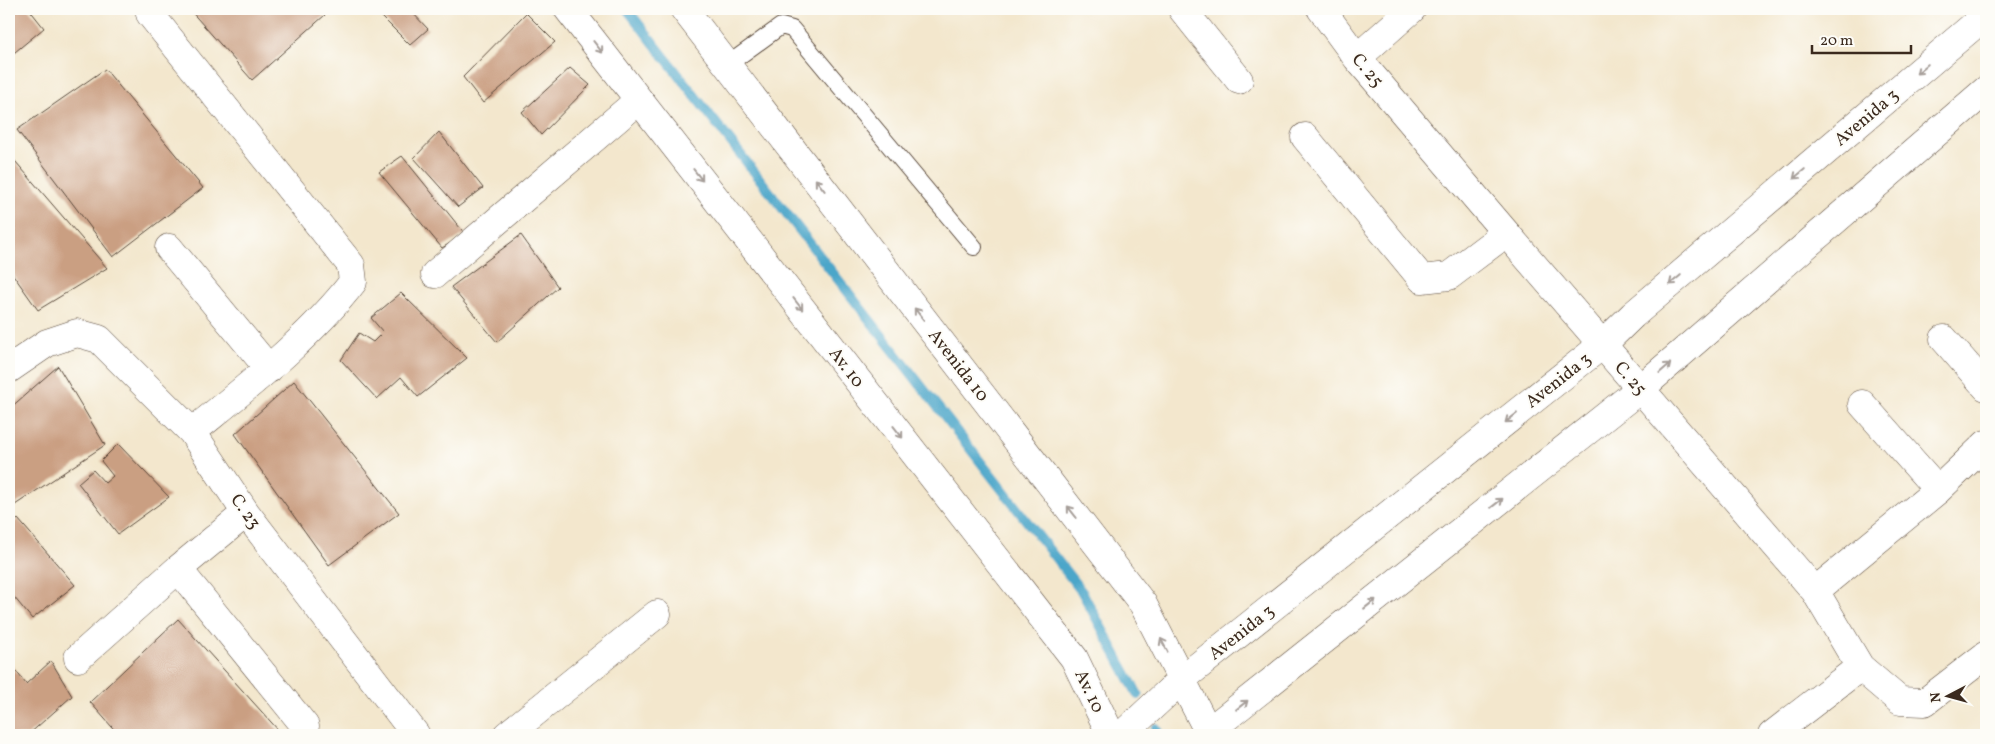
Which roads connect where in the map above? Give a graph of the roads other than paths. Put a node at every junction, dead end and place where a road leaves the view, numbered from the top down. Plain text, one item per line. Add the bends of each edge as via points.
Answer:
1 (568, 9) edge
2 (684, 9) edge
3 (1182, 9) edge
4 (1320, 9) edge
5 (1412, 9) edge
6 (150, 14) dead end
7 (1986, 15) edge
8 (1357, 58) junction
9 (728, 65) junction
10 (1239, 80) dead end
11 (1986, 90) edge
12 (639, 100) junction
13 (1306, 137) dead end
14 (1506, 233) junction
15 (169, 248) dead end
16 (974, 248) dead end
17 (435, 274) dead end
18 (1944, 339) dead end
19 (1602, 345) junction
20 (9, 368) edge
21 (269, 369) junction
22 (1986, 387) edge
23 (1640, 389) junction
24 (1862, 404) dead end
25 (192, 432) junction
26 (1986, 444) edge
27 (1938, 490) junction
28 (246, 513) junction
29 (178, 569) junction
30 (1815, 591) junction
31 (657, 614) dead end
32 (1986, 655) edge
33 (78, 658) dead end
34 (1860, 667) junction
35 (1182, 679) junction
36 (305, 726) dead end
37 (1208, 734) edge
38 (416, 735) edge
39 (507, 735) edge
40 (1111, 735) edge
41 (1122, 735) edge
42 (1772, 735) edge

1 -> 12 street, Av. 10
2 - 9 street, Avenida 10
3 - 10 street
4 - 8 street, C. 25
5 - 8 street
6 - 21 street via 350,265 354,282
7 -> 19 street, Avenida 3 via 1633,315
8 - 14 street, C. 25
9 - 16 lane via 782,26 792,29
35 -> 9 street, Avenida 10 via 1143,604
23 -> 11 street
12 - 17 street
12 -> 40 street, Av. 10 via 1074,658
13 - 14 street via 1422,278 1449,276
14 - 19 street, C. 25
15 - 21 street
18 - 22 street
19 - 23 street, C. 25
19 -> 35 street, Avenida 3
20 - 25 street, C. 23 via 47,343 77,333 99,339
21 - 25 street
23 - 30 street, C. 25
37 -> 23 street
24 - 27 street
25 - 28 street, C. 23
26 - 27 street
27 - 30 street
28 - 29 street
28 - 38 street, C. 23
29 - 33 street
29 - 36 street
30 - 34 street, C. 25
31 - 39 street
32 - 34 street, C. 25 via 1925,702 1900,701
34 - 42 street
35 - 37 street, Avenida 10
35 - 41 street, Avenida 3

